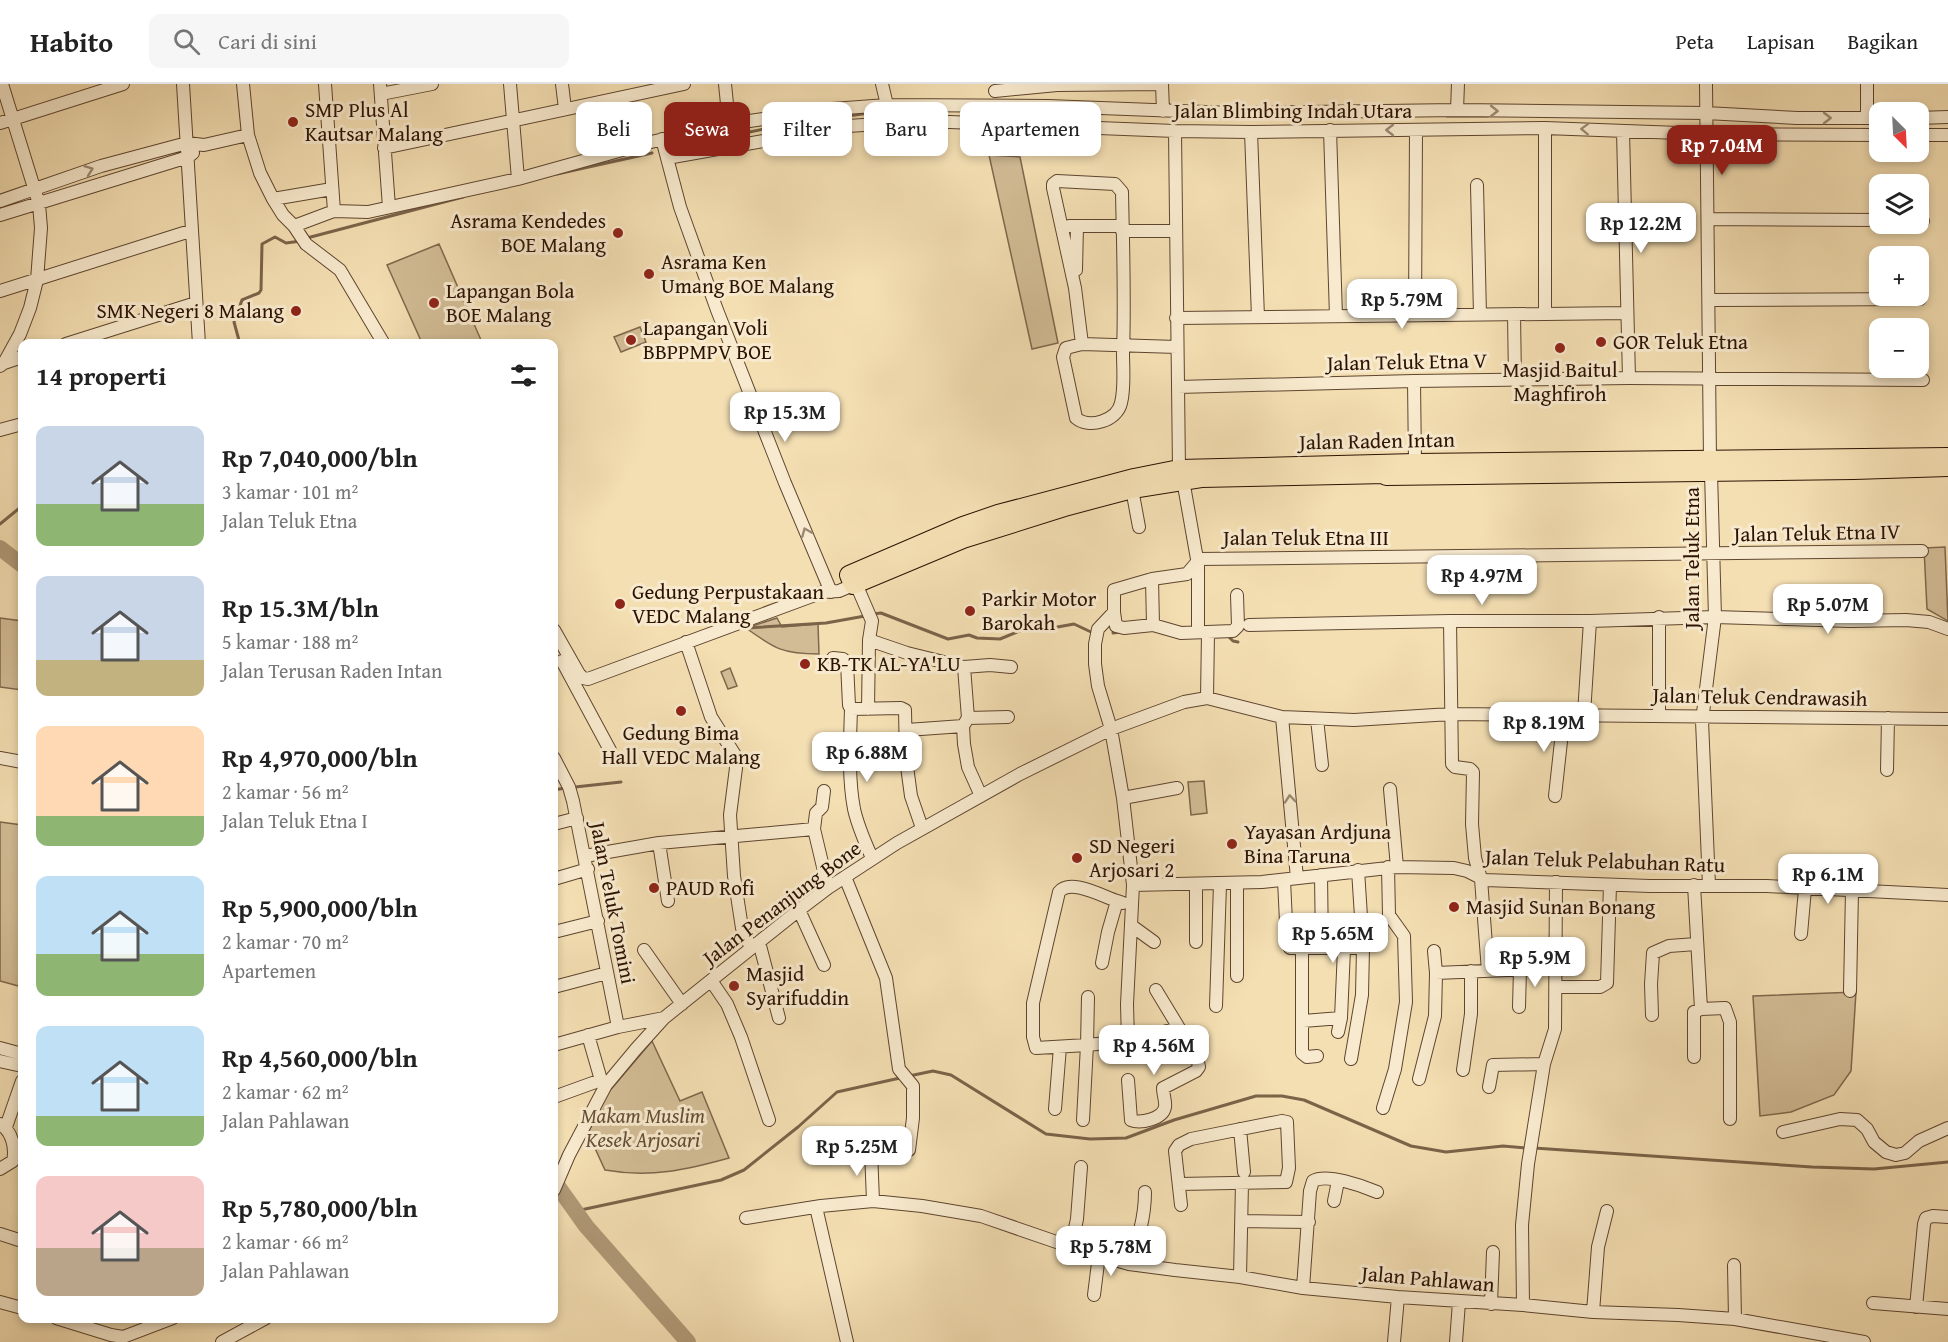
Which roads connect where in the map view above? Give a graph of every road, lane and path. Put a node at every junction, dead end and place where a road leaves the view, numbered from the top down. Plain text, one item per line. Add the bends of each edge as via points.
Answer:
1 (2, 84) edge
2 (123, 84) edge
3 (183, 84) edge
4 (243, 84) edge
5 (325, 84) edge
6 (432, 84) edge
7 (510, 84) edge
8 (562, 84) edge
9 (684, 84) edge
10 (725, 84) edge
11 (882, 84) edge
12 (1162, 84) edge
13 (1458, 84) edge
14 (1706, 84) edge
15 (1867, 84) edge
16 (380, 89) edge
17 (995, 91) dead end
18 (727, 102) edge
19 (886, 102) edge
20 (1870, 102) edge
21 (948, 105) edge
22 (864, 107) edge
23 (565, 109) junction
24 (1457, 110) junction
25 (1163, 111) junction
26 (1706, 113) junction
27 (1948, 117) edge
28 (1869, 118) edge
29 (1929, 118) edge
30 (13, 119) junction
31 (514, 119) junction
32 (750, 121) edge
33 (0, 123) edge
34 (1545, 128) junction
35 (1330, 130) junction
36 (1416, 130) junction
37 (1174, 131) junction
38 (1623, 131) junction
39 (1251, 132) junction
40 (1706, 134) junction
41 (248, 135) junction
42 (1869, 135) edge
43 (1929, 135) edge
44 (1948, 135) edge
45 (662, 139) joint
46 (187, 143) junction
47 (204, 145) junction
48 (384, 148) junction
49 (188, 157) junction
50 (667, 158) junction
51 (518, 179) junction
52 (1477, 185) dead end
53 (332, 189) junction
54 (34, 190) junction
55 (273, 199) junction
56 (0, 201) edge
57 (39, 204) junction
58 (389, 207) junction
59 (334, 212) junction
60 (0, 215) edge
61 (1708, 219) junction
62 (1869, 220) edge
63 (1061, 226) junction
64 (1077, 226) junction
65 (1122, 229) junction
66 (190, 231) junction
67 (1176, 231) junction
68 (305, 239) junction
69 (37, 279) junction
70 (1075, 288) junction
71 (0, 291) edge
72 (1869, 299) edge
73 (1709, 300) junction
74 (196, 303) junction
75 (1627, 312) junction
76 (1415, 314) junction
77 (1514, 314) junction
78 (1545, 314) junction
79 (1480, 315) junction
80 (1336, 316) junction
81 (1258, 317) junction
82 (1176, 318) junction
83 (82, 339) edge
84 (199, 339) edge
85 (381, 339) edge
86 (1082, 344) junction
87 (1123, 347) junction
88 (1177, 347) junction
89 (18, 358) edge
90 (2, 364) edge
91 (1629, 378) junction
92 (1709, 378) junction
93 (1515, 380) junction
94 (1414, 381) junction
95 (1923, 381) dead end
96 (1178, 387) junction
97 (18, 425) edge
98 (0, 430) edge
99 (1948, 457) edge
100 (1415, 463) junction
101 (1711, 466) junction
102 (1948, 467) edge
103 (1181, 474) junction
104 (1132, 489) junction
105 (981, 527) junction
106 (1139, 527) dead end
107 (1922, 551) dead end
108 (1712, 554) junction
109 (1198, 560) junction
110 (1152, 579) junction
111 (853, 581) junction
112 (827, 590) junction
113 (1237, 595) dead end
114 (1114, 612) junction
115 (1659, 617) junction
116 (1714, 617) junction
117 (1450, 621) junction
118 (1590, 621) junction
119 (1153, 625) junction
120 (1250, 625) dead end
121 (1948, 629) edge
122 (1205, 633) junction
123 (558, 637) edge
124 (869, 640) junction
125 (686, 642) junction
126 (558, 653) edge
127 (833, 658) dead end
128 (1011, 667) dead end
129 (964, 668) junction
130 (1207, 698) junction
131 (851, 709) junction
132 (868, 709) junction
133 (1451, 714) junction
134 (1564, 714) junction
135 (1584, 714) junction
136 (1659, 716) junction
137 (1702, 716) junction
138 (1008, 717) dead end
139 (1282, 717) junction
140 (1888, 718) junction
141 (1317, 719) junction
142 (1948, 719) edge
143 (965, 722) junction
144 (1111, 729) junction
145 (907, 730) junction
146 (611, 752) dead end
147 (0, 758) edge
148 (18, 761) edge
149 (1322, 765) dead end
150 (558, 766) edge
151 (1887, 770) dead end
152 (1177, 788) dead end
153 (1390, 789) dead end
154 (824, 791) dead end
155 (1555, 795) dead end
156 (981, 796) junction
157 (1123, 798) junction
158 (577, 818) junction
159 (558, 823) edge
160 (922, 828) junction
161 (814, 829) junction
162 (731, 836) junction
163 (659, 843) junction
164 (585, 856) junction
165 (872, 858) junction
166 (1811, 861) dead end
167 (1392, 867) junction
168 (588, 869) junction
169 (1358, 870) junction
170 (1321, 875) junction
171 (845, 877) junction
172 (558, 878) edge
173 (1297, 878) junction
174 (1481, 879) junction
175 (1284, 880) junction
176 (1556, 882) junction
177 (1237, 883) junction
178 (1220, 884) junction
179 (1133, 885) junction
180 (1196, 885) junction
181 (1610, 885) junction
182 (1694, 885) junction
183 (1709, 885) junction
184 (828, 888) junction
185 (1807, 889) junction
186 (1852, 891) junction
187 (1948, 895) edge
188 (668, 901) dead end
189 (1117, 901) junction
190 (1133, 905) junction
191 (799, 910) junction
192 (598, 921) junction
193 (1132, 926) junction
194 (558, 932) edge
195 (1801, 934) dead end
196 (1154, 942) dead end
197 (1196, 942) dead end
198 (1696, 944) junction
199 (755, 945) junction
200 (1302, 948) junction
201 (1322, 948) junction
202 (1363, 948) junction
203 (1344, 949) junction
204 (644, 950) dead end
205 (1434, 951) dead end
206 (1102, 963) dead end
207 (824, 965) dead end
208 (1555, 968) junction
209 (1520, 969) junction
210 (1488, 970) junction
211 (1471, 971) junction
212 (607, 973) junction
213 (1436, 973) junction
214 (1237, 976) dead end
215 (712, 981) junction
216 (558, 986) edge
217 (1556, 987) junction
218 (1155, 990) dead end
219 (1850, 991) dead end
220 (1088, 997) dead end
221 (682, 1004) junction
222 (1216, 1006) dead end
223 (1519, 1007) dead end
224 (1701, 1008) junction
225 (1652, 1015) dead end
226 (664, 1018) junction
227 (779, 1018) dead end
228 (1341, 1018) junction
229 (1303, 1021) junction
230 (618, 1027) junction
231 (1179, 1028) junction
232 (1338, 1032) dead end
233 (588, 1035) junction
234 (1128, 1041) junction
235 (558, 1044) edge
236 (1087, 1045) junction
237 (1060, 1047) junction
238 (0, 1048) edge
239 (18, 1053) edge
240 (1317, 1056) dead end
241 (1694, 1057) dead end
242 (1352, 1059) dead end
243 (0, 1061) edge
244 (1544, 1064) junction
245 (18, 1065) edge
246 (1463, 1070) dead end
247 (1419, 1079) dead end
248 (1128, 1080) dead end
249 (604, 1083) junction
250 (1489, 1087) dead end
251 (18, 1090) edge
252 (558, 1096) edge
253 (1383, 1108) dead end
254 (1054, 1109) dead end
255 (1730, 1119) dead end
256 (769, 1120) dead end
257 (1083, 1120) dead end
258 (3, 1125) edge
259 (1948, 1128) edge
260 (1240, 1129) junction
261 (1783, 1132) dead end
262 (18, 1157) edge
263 (1081, 1167) dead end
264 (0, 1170) edge
265 (1243, 1177) junction
266 (558, 1181) edge
267 (1338, 1181) junction
268 (1179, 1184) junction
269 (1145, 1192) dead end
270 (1377, 1192) dead end
271 (873, 1201) junction
272 (1334, 1201) dead end
273 (1181, 1205) dead end
274 (816, 1207) junction
275 (1607, 1210) dead end
276 (1948, 1217) edge
277 (746, 1218) dead end
278 (1242, 1221) junction
279 (1309, 1222) junction
280 (0, 1234) edge
281 (18, 1240) edge
282 (1071, 1247) junction
283 (1493, 1252) dead end
284 (1099, 1255) junction
285 (1129, 1264) junction
286 (1734, 1265) dead end
287 (1240, 1277) junction
288 (1303, 1288) junction
289 (1094, 1295) dead end
290 (1398, 1298) junction
291 (0, 1302) edge
292 (1460, 1302) junction
293 (1873, 1303) dead end
294 (1491, 1304) junction
295 (1523, 1305) junction
296 (18, 1307) edge
297 (1916, 1307) junction
298 (1948, 1309) edge
299 (1593, 1312) junction
300 (1735, 1319) junction
301 (72, 1323) edge
302 (161, 1323) edge
303 (257, 1323) edge
304 (222, 1342) edge
305 (847, 1342) edge
306 (1394, 1342) edge
307 (1456, 1342) edge
308 (1864, 1342) edge

1 - 30 street
2 - 30 street
3 - 46 street
4 - 41 street
5 - 53 street
6 - 16 street
7 - 31 street
8 - 23 street
9 - 23 street
10 - 18 street
11 - 19 street
12 - 17 street via 1057,85
12 - 25 street
13 - 24 street
14 - 26 street, Jalan Teluk Etna
15 - 20 street
16 - 48 street
21 - 25 street, Jalan Blimbing Indah Utara
22 - 32 street, Jalan Blimbing Indah Utara
23 - 31 street
24 - 25 street, Jalan Blimbing Indah Utara
24 -> 26 street, Jalan Blimbing Indah Utara
26 -> 28 street, Jalan Blimbing Indah Utara
26 - 40 street, Jalan Teluk Etna
27 - 29 street
30 - 33 street
30 - 54 street
31 - 48 street
31 - 51 street
34 - 36 street, Jalan Blimbing Indah Utara
38 -> 34 street, Jalan Blimbing Indah Utara
34 - 78 street
36 -> 35 street, Jalan Blimbing Indah Utara
35 - 39 street, Jalan Blimbing Indah Utara
35 - 80 street
36 - 76 street
37 - 39 street, Jalan Blimbing Indah Utara
37 - 50 street, Jalan Blimbing Indah Utara via 904,122 848,126
37 - 67 street, Jalan Teluk Etna III
38 - 40 street, Jalan Blimbing Indah Utara
38 - 75 street
39 - 81 street
40 - 42 street, Jalan Blimbing Indah Utara
40 - 61 street, Jalan Teluk Etna
41 - 47 street
41 - 55 street
43 - 44 street
45 - 50 street
45 - 51 street, Jalan Blimbing Indah Utara
46 - 47 street
46 - 49 street
54 -> 46 street via 101,166
47 - 49 street
48 - 58 street
49 - 57 street
49 - 66 street
112 -> 50 street via 717,310
51 - 58 street, Jalan Blimbing Indah Utara
52 - 79 street
53 - 55 street
53 - 59 street
54 - 56 street
54 - 57 street
55 - 68 street
57 - 60 street
57 - 69 street
58 - 59 street, Jalan Blimbing Indah Utara via 368,212
59 - 68 street, Jalan Blimbing Indah Utara
61 - 62 street
61 - 73 street, Jalan Teluk Etna
63 - 64 street
63 - 65 street via 1052,186 1057,182 1118,186 1122,192
63 - 70 street
64 - 65 street
64 - 70 street
65 - 67 street
65 - 87 street
66 - 69 street
66 - 74 street
67 - 82 street, Jalan Teluk Etna III
68 - 85 street via 340,270
69 - 71 street
69 - 90 street via 20,334
70 - 86 street
72 - 73 street
73 - 92 street, Jalan Teluk Etna
74 - 83 street
74 - 84 street
75 - 78 street
75 - 91 street
76 - 79 street
76 - 80 street
77 - 78 street
77 - 79 street
77 - 93 street
80 - 81 street
81 - 82 street
82 - 88 street, Jalan Teluk Etna III
86 - 87 street
86 - 87 street via 1066,348 1063,357 1075,415 1086,423 1107,419 1120,408
87 - 88 street
88 - 96 street, Jalan Teluk Etna III
89 - 90 street
91 - 92 street, Jalan Teluk Etna V
91 - 93 street, Jalan Teluk Etna V
92 - 95 street, Jalan Teluk Etna V
92 - 101 street, Jalan Teluk Etna
93 - 94 street, Jalan Teluk Etna V
94 - 96 street, Jalan Teluk Etna V
94 - 100 street
96 - 103 street, Jalan Teluk Etna III
97 - 98 street
99 - 101 highway, Jalan Raden Intan
100 - 101 highway, Jalan Raden Intan
100 - 103 highway, Jalan Raden Intan
101 - 102 highway, Jalan Raden Intan
101 - 103 highway, Jalan Raden Intan via 1386,476
101 - 108 street, Jalan Teluk Etna
103 - 104 highway, Jalan Raden Intan
103 - 105 highway, Jalan Raden Intan via 1086,490
103 - 109 street, Jalan Teluk Etna III
104 - 105 highway, Jalan Raden Intan
104 - 106 street
105 - 111 highway, Jalan Raden Intan
107 - 108 street, Jalan Teluk Etna IV
108 - 109 street, Jalan Teluk Etna III
108 - 116 street, Jalan Teluk Etna
109 - 110 street via 1187,574
109 - 122 street
110 - 114 street via 1114,590
110 - 119 street
111 - 112 street, Jalan Raden Intan via 839,591
111 - 124 street via 872,621
112 - 125 street, Jalan Raden Intan
113 - 122 street via 1238,628
114 - 119 street via 1118,628
114 - 144 street via 1098,629 1095,644 1098,686
115 - 116 street
115 - 118 street
115 - 136 street
116 - 121 street via 1906,620
116 - 137 street, Jalan Teluk Etna
117 - 118 street
117 - 120 street
117 - 133 street
118 - 135 street
119 - 122 street via 1175,632
122 - 130 street
123 - 125 street, Jalan Raden Intan via 579,674 588,679
124 - 129 street
124 - 132 street
125 - 162 street via 711,717 735,755
126 - 146 street
127 - 131 street via 847,663
128 - 129 street
129 - 143 street
130 - 139 street, Jalan Teluk Cendrawasih
130 - 144 street, Jalan Teluk Cendrawasih via 1184,702
131 - 132 street
131 - 165 street via 854,809
132 - 145 street via 905,710
133 - 134 street, Jalan Teluk Cendrawasih
133 - 141 street, Jalan Teluk Cendrawasih via 1382,720
133 - 174 street via 1452,765 1473,772 1472,824
134 - 135 street, Jalan Teluk Cendrawasih
134 - 155 street
135 - 136 street, Jalan Teluk Cendrawasih
136 - 137 street, Jalan Teluk Cendrawasih
137 - 140 street, Jalan Teluk Cendrawasih
137 - 183 street, Jalan Teluk Etna
138 - 143 street
139 - 141 street, Jalan Teluk Cendrawasih
173 -> 139 street
140 - 142 street, Jalan Teluk Cendrawasih
140 - 151 street
141 - 149 street
143 - 145 street
143 - 156 street via 966,759
144 - 156 street, Jalan Penanjung Bone
144 - 157 street
145 - 160 street via 911,796
147 - 148 street
150 - 158 street, Jalan Teluk Tomini via 569,787
152 - 157 street
153 - 167 street
154 - 161 street
156 - 160 street, Jalan Penanjung Bone
157 - 179 street
158 - 159 street
158 - 164 street, Jalan Teluk Tomini
160 - 165 street, Jalan Penanjung Bone
161 - 162 street
161 - 184 street
162 - 163 street
162 - 199 street via 740,922
163 - 164 street
163 - 188 street
164 - 168 street, Jalan Teluk Tomini
165 - 171 street, Jalan Penanjung Bone
166 - 185 street
167 - 169 street, Jalan Teluk Pelabuhan Ratu
167 - 174 street, Jalan Teluk Pelabuhan Ratu via 1454,868
167 - 253 street via 1389,915 1404,936 1406,1002 1395,1069
168 - 172 street
168 - 192 street, Jalan Teluk Tomini
169 - 170 street, Jalan Teluk Pelabuhan Ratu
169 - 202 street
170 - 173 street, Jalan Teluk Pelabuhan Ratu
170 - 201 street
171 - 184 street, Jalan Penanjung Bone
171 - 271 street via 886,978 899,1069 913,1086 909,1150 871,1151
173 - 175 street, Jalan Teluk Pelabuhan Ratu
174 - 176 street, Jalan Teluk Pelabuhan Ratu
174 - 210 street
175 - 177 street, Jalan Teluk Pelabuhan Ratu
175 - 200 street via 1287,943 1290,948
176 - 181 street, Jalan Teluk Pelabuhan Ratu
176 - 208 street
177 - 178 street, Jalan Teluk Pelabuhan Ratu
177 - 214 street
178 - 180 street, Jalan Teluk Pelabuhan Ratu
178 - 222 street
179 - 180 street, Jalan Teluk Pelabuhan Ratu
179 - 190 street
180 - 197 street
181 - 182 street, Jalan Teluk Pelabuhan Ratu
181 - 217 street via 1607,983 1600,987
182 - 183 street, Jalan Teluk Pelabuhan Ratu
182 - 198 street
183 - 185 street, Jalan Teluk Pelabuhan Ratu
184 - 191 street, Jalan Penanjung Bone
185 - 186 street, Jalan Teluk Pelabuhan Ratu
185 - 195 street
186 - 187 street, Jalan Teluk Pelabuhan Ratu
186 - 219 street
189 - 190 street
189 - 206 street
189 - 237 street via 1076,887 1067,886 1059,892 1033,1003 1033,1037 1037,1048
190 - 193 street
191 - 199 street, Jalan Penanjung Bone
191 - 207 street
192 - 194 street
192 - 212 street, Jalan Teluk Tomini
193 - 196 street
193 - 234 street
198 - 224 street
198 - 225 street via 1674,945 1653,953
199 - 215 street, Jalan Penanjung Bone
199 - 227 street
200 - 201 street
200 - 229 street
201 - 203 street
202 - 203 street
202 - 242 street via 1362,995
203 - 228 street
204 - 221 street
205 - 213 street
208 - 209 street
208 - 217 street
209 - 210 street
209 - 223 street
210 - 211 street
211 - 213 street
211 - 246 street via 1471,1014
212 - 216 street
212 - 230 street, Jalan Teluk Tomini
213 - 247 street via 1435,1016
215 - 221 street, Jalan Penanjung Bone
215 - 256 street via 741,1037
217 - 244 street via 1555,1029
218 - 231 street
220 - 236 street
221 - 226 street, Jalan Penanjung Bone
224 - 241 street via 1694,1014
224 - 255 street via 1728,1011
226 - 230 street
226 - 249 street, Jalan Penanjung Bone
228 - 229 street
228 - 232 street
229 - 240 street via 1302,1054
230 - 233 street
231 - 234 street
231 - 248 street via 1196,1052 1199,1067 1163,1088 1162,1113 1143,1121 1131,1120
233 - 235 street
233 - 249 street
234 - 236 street
236 - 237 street
236 - 257 street
237 - 254 street
238 - 239 street
243 - 245 street
244 - 250 street via 1493,1065
244 - 295 street via 1522,1225
249 - 252 street
249 - 266 street, Jalan Penanjung Bone
251 - 258 street
258 - 262 street
259 - 261 street via 1896,1155 1874,1142 1857,1120 1840,1119
260 - 265 street
260 - 265 street via 1282,1120 1288,1126 1286,1182
260 - 268 street via 1178,1145 1175,1151
262 - 264 street
263 - 282 street
265 - 268 street
265 - 278 street
267 - 270 street
267 - 272 street
267 - 279 street via 1313,1181
268 - 273 street
269 - 285 street via 1140,1232
271 - 274 street, Jalan Pahlawan
271 - 282 street, Jalan Pahlawan via 981,1216
274 - 277 street, Jalan Pahlawan
274 - 305 street
275 - 299 street via 1598,1247
276 - 297 street via 1926,1218
278 - 279 street
278 - 287 street
279 - 288 street
280 - 281 street
282 - 284 street, Jalan Pahlawan
283 - 294 street
284 - 285 street, Jalan Pahlawan
284 - 289 street
285 - 287 street, Jalan Pahlawan
286 - 300 street
287 - 288 street, Jalan Pahlawan
288 - 290 street, Jalan Pahlawan
290 - 292 street, Jalan Pahlawan
290 - 306 street
291 - 296 street
292 - 294 street, Jalan Pahlawan
292 - 307 street
293 - 297 street
294 - 295 street, Jalan Pahlawan
295 - 299 street, Jalan Pahlawan
297 - 298 street
299 - 300 street, Jalan Pahlawan
300 - 308 street, Jalan Pahlawan
301 - 302 street via 123,1337
303 - 304 street

